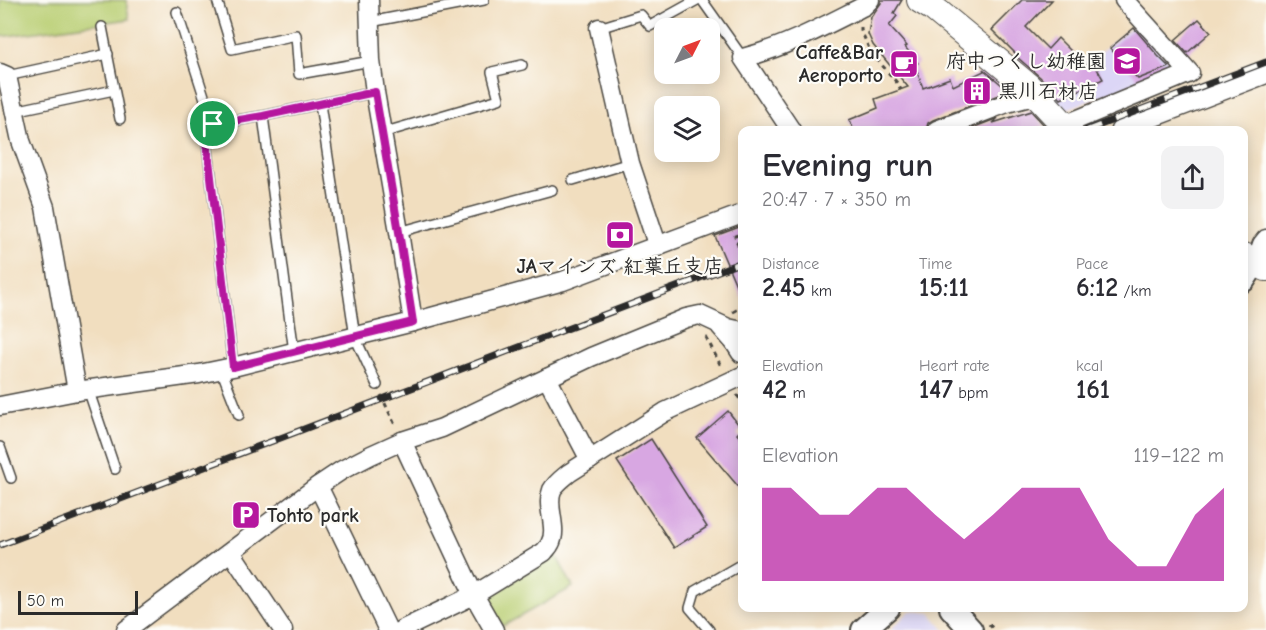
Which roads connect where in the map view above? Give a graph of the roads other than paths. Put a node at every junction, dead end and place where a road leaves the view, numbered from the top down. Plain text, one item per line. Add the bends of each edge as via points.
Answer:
1 (217, 0) edge
2 (369, 0) edge
3 (484, 0) edge
4 (697, 0) edge
5 (702, 0) edge
6 (920, 0) edge
7 (1124, 0) edge
8 (867, 3) edge
9 (177, 12) dead end
10 (370, 22) junction
11 (102, 27) dead end
12 (599, 28) joint
13 (108, 54) junction
14 (743, 58) junction
15 (371, 61) junction
16 (522, 65) dead end
17 (1266, 74) edge
18 (4, 75) edge
19 (114, 90) junction
20 (375, 92) junction
21 (1037, 95) junction
22 (320, 104) junction
23 (14, 111) junction
24 (263, 116) junction
25 (120, 119) dead end
26 (213, 124) junction
27 (788, 126) edge
28 (947, 126) edge
29 (1065, 126) edge
30 (1072, 126) edge
31 (1130, 126) edge
32 (382, 133) junction
33 (630, 163) junction
34 (573, 180) dead end
35 (552, 190) dead end
36 (738, 216) edge
37 (399, 232) junction
38 (1266, 239) edge
39 (658, 247) junction
40 (1252, 267) edge
41 (413, 322) junction
42 (717, 323) junction
43 (738, 330) edge
44 (355, 337) junction
45 (738, 346) edge
46 (294, 352) junction
47 (227, 368) junction
48 (548, 378) junction
49 (738, 378) edge
50 (377, 385) road end
51 (83, 390) junction
52 (0, 406) edge
53 (239, 415) dead end
54 (402, 441) junction
55 (0, 447) edge
56 (590, 460) junction
57 (115, 469) dead end
58 (10, 477) dead end
59 (318, 486) junction
60 (231, 552) junction
61 (738, 566) edge
62 (474, 596) junction
63 (883, 612) edge
64 (955, 612) edge
65 (126, 630) edge
66 (283, 630) edge
67 (388, 630) edge
68 (401, 630) edge
69 (494, 630) edge
70 (709, 630) edge
71 (863, 630) edge
72 (971, 630) edge

1 - 15 lane via 232,49 296,35 299,74
2 - 10 street
3 - 10 lane
4 - 12 lane via 650,26 641,15
5 - 14 lane
6 - 21 main road
7 - 30 street via 1191,73
8 - 14 street via 800,38
9 - 26 lane
10 - 15 street
11 - 13 lane
12 - 33 street
13 - 18 lane
13 - 19 lane
14 - 27 street
15 - 20 street
16 - 32 lane via 492,72 499,99
17 - 31 street
18 - 23 street
19 - 23 lane
19 - 25 lane
20 - 22 lane
20 - 32 street
21 - 28 street
21 - 29 main road
22 - 24 lane
22 - 44 lane
23 - 51 street via 45,207
24 - 26 lane
24 - 46 lane
26 - 47 lane via 206,134
32 - 37 street
33 - 34 lane
33 - 39 street
35 - 37 lane
36 - 39 street
37 - 41 street
38 - 40 street
39 - 41 street via 563,281
41 - 44 street
42 - 43 street
42 - 45 street
42 - 48 street via 700,315 686,318
44 - 46 street
44 - 50 lane
46 - 47 street
47 - 51 street
47 - 53 lane
48 - 54 street via 442,429
48 - 56 street
49 - 56 street via 665,412
51 - 52 street
51 - 57 lane
54 - 59 street
54 - 62 street
55 - 58 lane
56 - 62 street via 556,483 552,490 550,544 544,552
59 - 60 street
59 - 67 street
60 - 65 street
60 - 66 street
61 - 70 lane via 695,591 690,608
62 - 68 street
62 - 69 street
63 - 71 street
64 - 72 street

